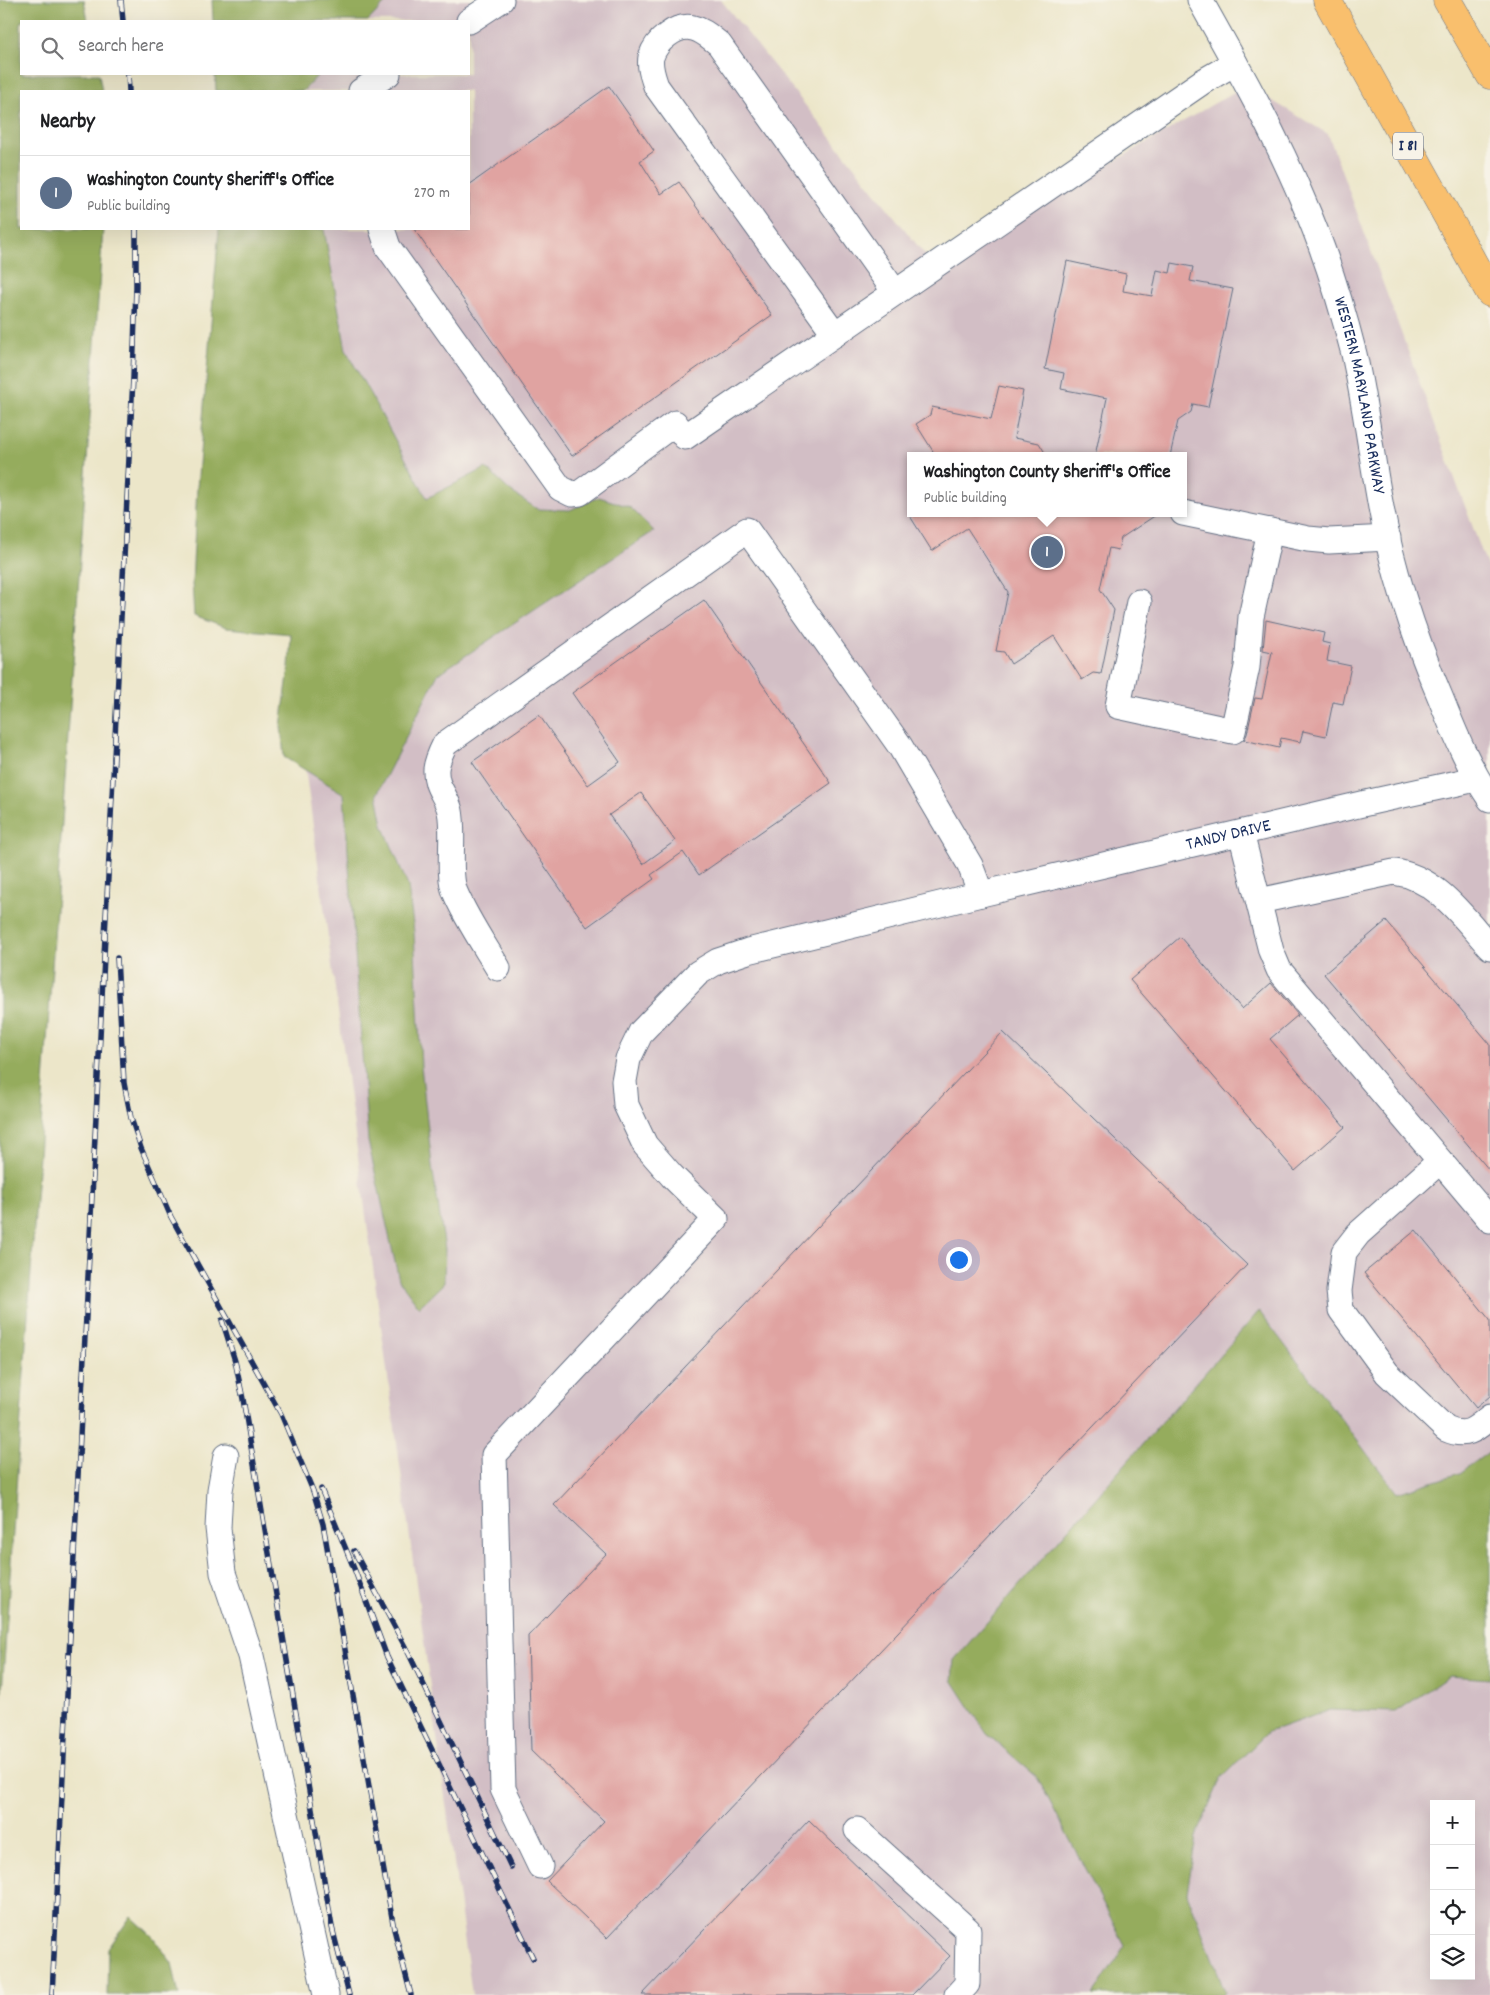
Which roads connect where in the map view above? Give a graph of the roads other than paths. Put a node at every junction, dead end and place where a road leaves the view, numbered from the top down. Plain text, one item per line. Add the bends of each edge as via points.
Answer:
1 (501, 0) edge
2 (1200, 0) edge
3 (1327, 0) edge
4 (1447, 0) edge
5 (470, 20) edge
6 (1235, 64) junction
7 (386, 75) edge
8 (1490, 75) edge
9 (363, 90) edge
10 (382, 230) edge
11 (895, 292) junction
12 (1490, 293) edge
13 (834, 334) junction
14 (1187, 514) edge
15 (1270, 531) junction
16 (1388, 538) junction
17 (1140, 602) dead end
18 (1476, 779) junction
19 (1490, 799) edge
20 (1241, 833) junction
21 (981, 894) junction
22 (1258, 901) junction
23 (1490, 947) edge
24 (498, 968) dead end
25 (1440, 1161) junction
26 (1490, 1220) edge
27 (1490, 1417) edge
28 (226, 1456) dead end
29 (858, 1830) dead end
30 (540, 1866) dead end
31 (326, 1995) edge
32 (957, 1995) edge

1 - 5 street
2 - 6 street, WESTERN MARYLAND PARKWAY
3 - 12 highway, I 81
4 - 8 highway
6 - 11 street via 1202,82
6 - 16 street, WESTERN MARYLAND PARKWAY via 1305,204 1334,286 1354,355
7 - 9 street
10 - 13 street via 388,248 560,488 572,494 580,493 675,423 686,436
11 - 13 street
11 - 13 street via 719,44 692,28 669,34 657,45 651,57 650,70 656,86
14 - 15 street
15 - 16 street via 1329,541
15 - 17 street via 1233,731 1118,706
16 - 18 street, WESTERN MARYLAND PARKWAY via 1400,590 1424,658
18 - 19 street, WESTERN MARYLAND PARKWAY
18 - 20 street, TANDY DRIVE
20 - 21 street, TANDY DRIVE
20 - 22 street
21 - 24 street via 970,865 900,746 747,530 445,744 436,768 437,785 450,812 454,890
21 - 30 street, TANDY DRIVE via 718,961 698,973 641,1032 628,1059 624,1081 626,1105 645,1145 716,1219 494,1455 503,1789
22 - 23 street via 1394,872 1409,874 1448,900
22 - 25 street via 1279,970
25 - 26 street
25 - 27 street via 1358,1234 1344,1252 1339,1291 1341,1310 1387,1373 1446,1429 1457,1434 1475,1430
28 - 31 street via 218,1528 223,1573 251,1656
29 - 32 street via 968,1930 967,1984

